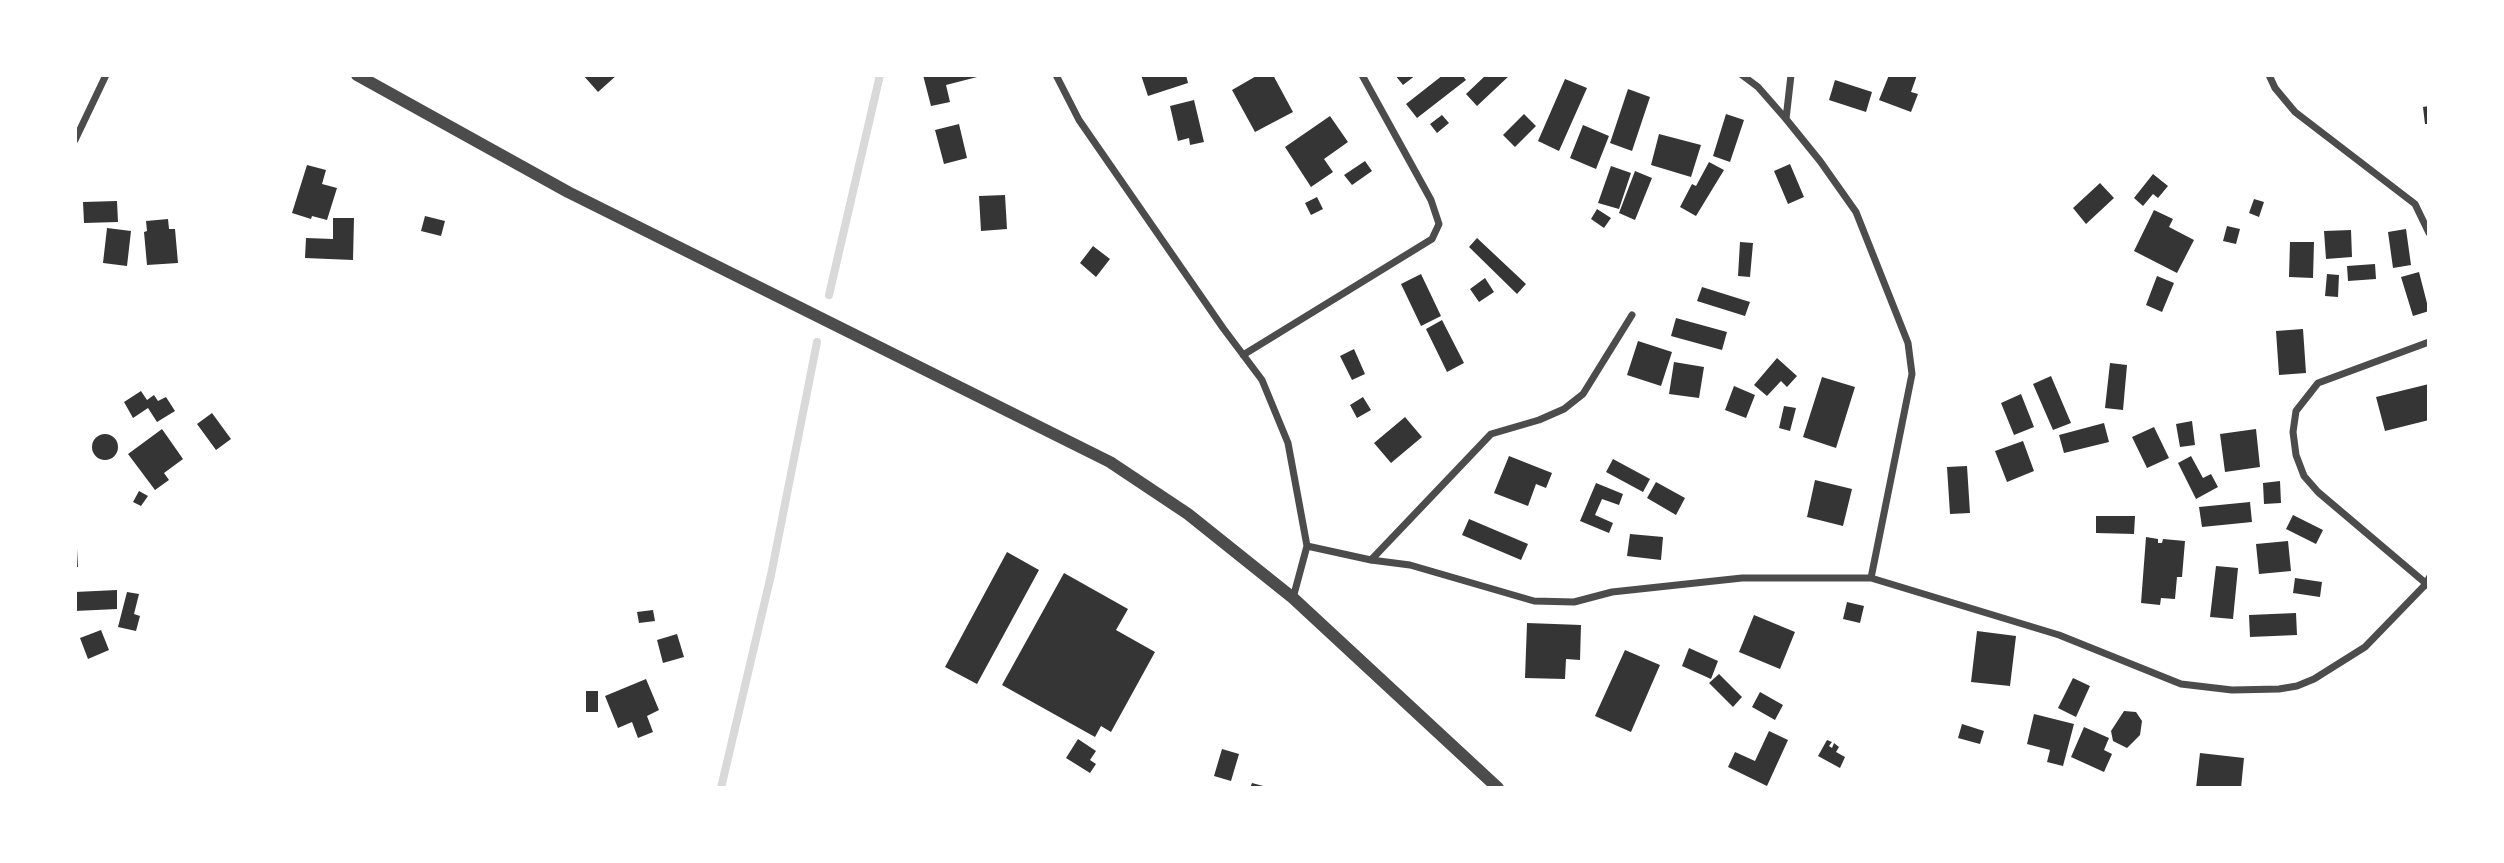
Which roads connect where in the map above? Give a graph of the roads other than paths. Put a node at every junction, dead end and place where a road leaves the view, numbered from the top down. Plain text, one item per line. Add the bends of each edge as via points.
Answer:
1 (106, 75) edge
2 (357, 75) edge
3 (1056, 75) edge
4 (1362, 75) edge
5 (1742, 75) edge
6 (1791, 75) edge
7 (2269, 75) edge
8 (1786, 119) junction
9 (75, 140) edge
10 (2429, 233) edge
11 (1632, 316) dead end
12 (2429, 342) edge
13 (1243, 355) junction
14 (1307, 546) junction
15 (1371, 560) junction
16 (1871, 578) junction
17 (2428, 583) edge
18 (1293, 598) junction
19 (1498, 788) edge

1 - 9 street
2 - 18 street via 568,192 1110,462 1188,514
3 - 13 street via 1079,120
4 - 13 street via 1431,200 1439,223 1432,240
5 - 8 street
6 - 8 street
7 - 10 street via 2295,112 2415,204
8 - 16 street via 1856,212 1908,343 1912,374
11 - 15 street via 1583,394 1552,415 1491,434
12 - 17 street via 2318,383 2296,411 2292,432 2304,476 2318,492
13 - 14 street via 1262,380 1288,443
14 - 15 street
14 - 18 street
15 - 16 street via 1410,565 1534,601 1574,602 1612,592 1742,578
16 - 17 street via 2059,635 2181,684 2232,690 2279,689 2314,679 2365,647
18 - 19 street

